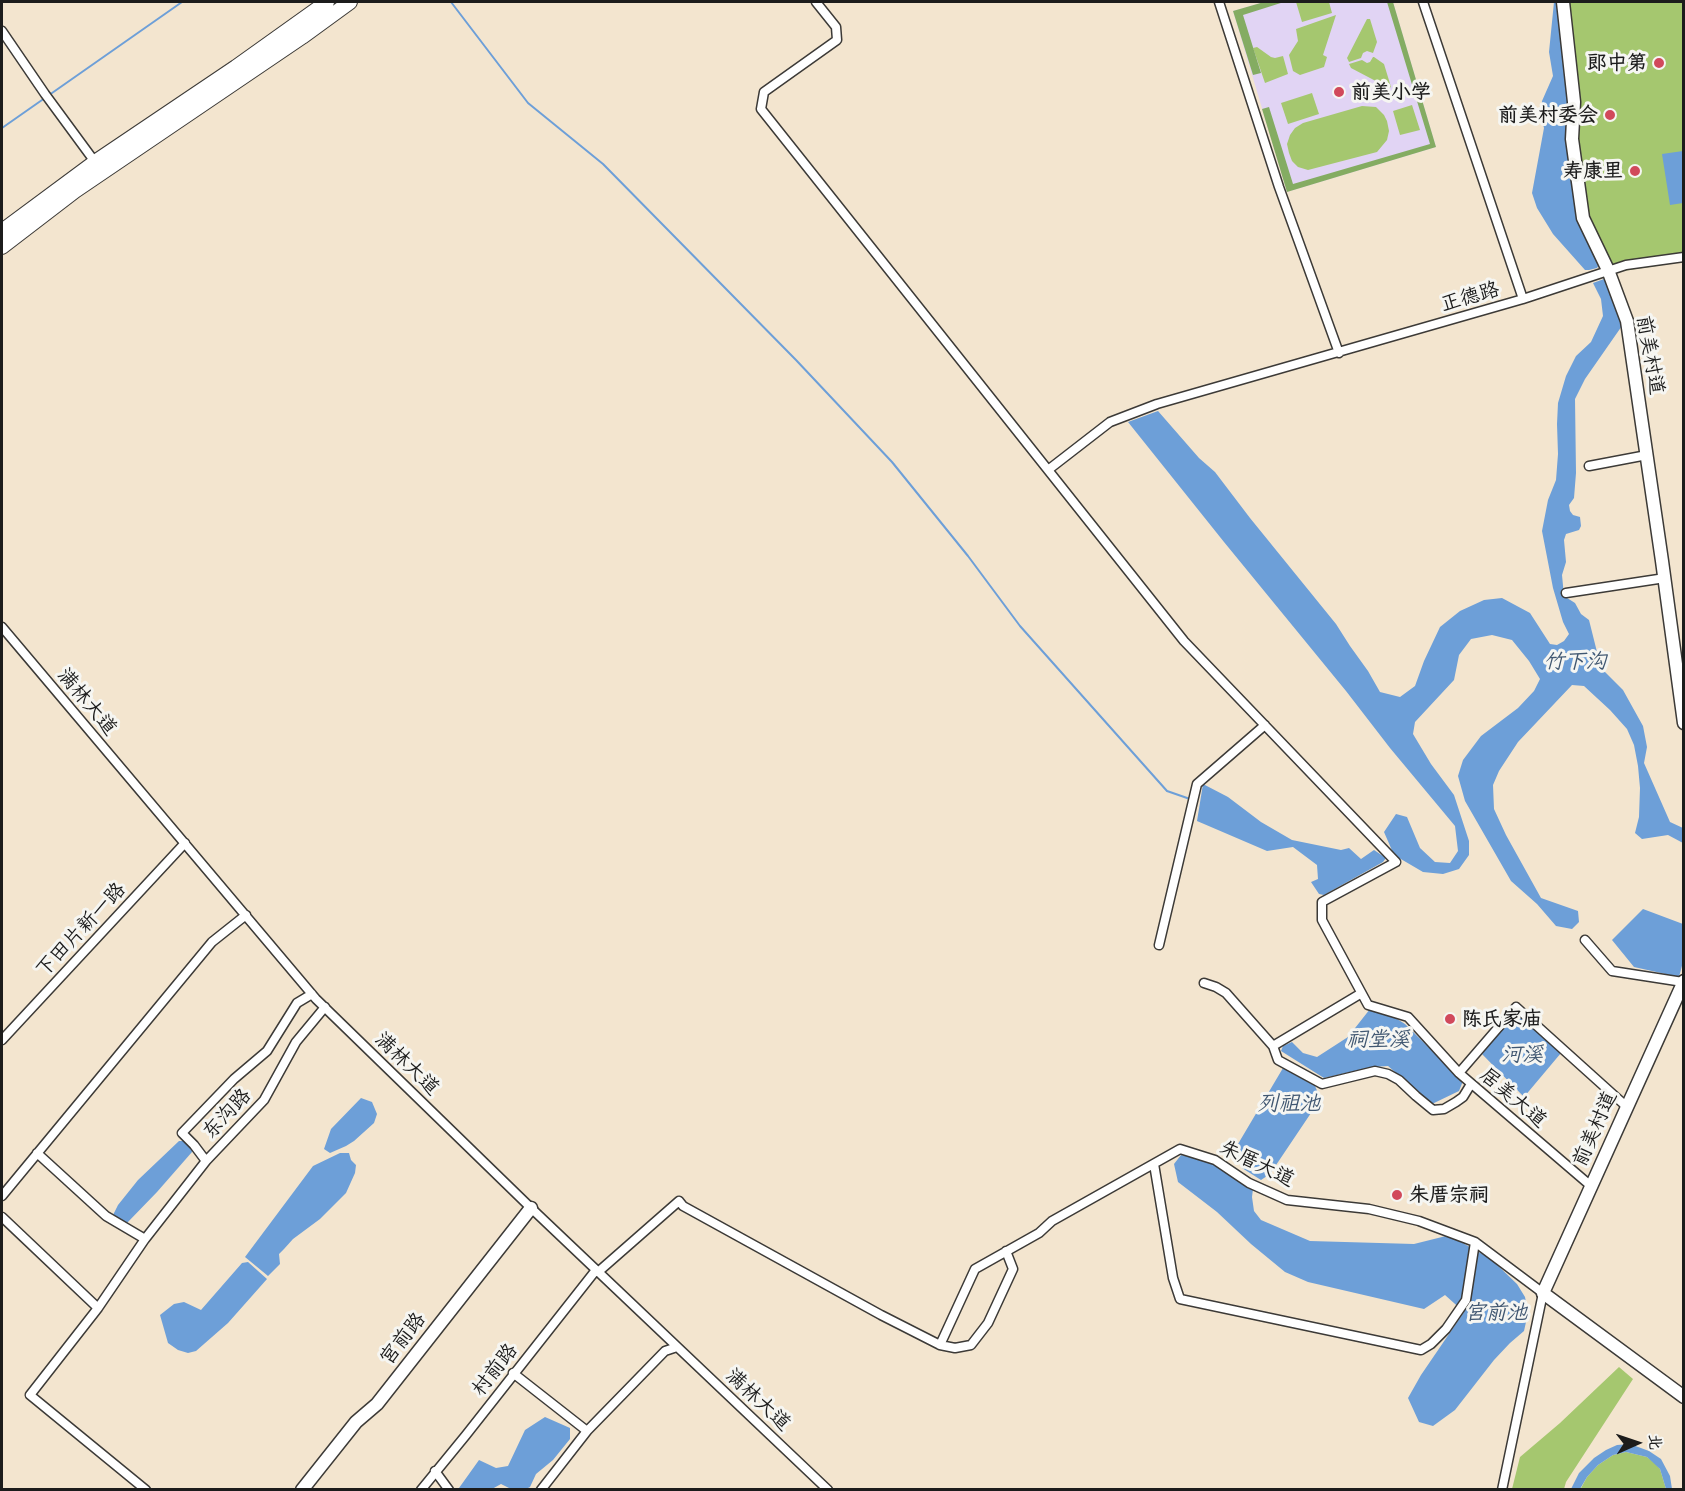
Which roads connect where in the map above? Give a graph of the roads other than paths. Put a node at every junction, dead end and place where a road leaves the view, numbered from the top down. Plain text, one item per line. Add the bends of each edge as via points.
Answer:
1 (327, 2) edge
2 (350, 2) edge
3 (816, 2) edge
4 (1219, 2) edge
5 (1423, 2) edge
6 (1563, 2) edge
7 (2, 31) edge
8 (95, 162) junction
9 (2, 231) edge
10 (2, 247) edge
11 (1683, 257) edge
12 (1608, 270) junction
13 (1523, 299) junction
14 (1339, 353) junction
15 (1647, 456) junction
16 (1589, 466) dead end
17 (1048, 470) junction
18 (1665, 578) junction
19 (1566, 592) dead end
20 (2, 627) edge
21 (1683, 723) edge
22 (1265, 725) junction
23 (184, 843) junction
24 (246, 915) junction
25 (1585, 940) dead end
26 (1159, 945) dead end
27 (1683, 981) edge
28 (1204, 983) dead end
29 (312, 994) junction
30 (1360, 994) junction
31 (325, 1007) junction
32 (2, 1040) edge
33 (1273, 1046) junction
34 (1459, 1073) junction
35 (1471, 1084) junction
36 (1627, 1107) junction
37 (37, 1153) junction
38 (206, 1161) junction
39 (1154, 1164) junction
40 (1591, 1186) junction
41 (2, 1196) edge
42 (531, 1208) junction
43 (2, 1217) edge
44 (146, 1239) junction
45 (1475, 1242) junction
46 (1003, 1252) junction
47 (597, 1271) junction
48 (1543, 1293) junction
49 (98, 1308) junction
50 (940, 1344) junction
51 (677, 1347) junction
52 (513, 1373) junction
53 (1683, 1397) edge
54 (587, 1431) junction
55 (435, 1471) junction
56 (146, 1490) edge
57 (303, 1490) edge
58 (421, 1490) edge
59 (449, 1490) edge
60 (541, 1490) edge
61 (828, 1490) edge
62 (1502, 1490) edge

1 - 8 main road
2 - 10 main road via 75,191
3 - 17 street via 836,27 837,40 764,92 761,109
4 - 14 street
5 - 13 street
6 - 12 street, 前美村道 via 1574,102 1572,139 1583,218
7 - 8 street
8 - 9 main road
11 - 12 street, 正德路
12 - 13 street, 正德路
12 - 15 street, 前美村道 via 1627,321
13 - 14 street, 正德路
14 - 17 street, 正德路 via 1156,404 1110,422
15 - 16 street
15 - 18 street, 前美村道
17 - 22 street via 1184,641
18 - 19 street
18 - 21 street, 前美村道
20 - 23 street, 满林大道
22 - 26 street via 1197,784
22 - 30 street via 1395,862 1322,902 1322,920
23 - 24 street, 满林大道
23 - 32 street, 下田片新一路
24 - 29 street, 满林大道
24 - 37 street via 212,942
25 - 27 street via 1612,971
27 - 36 street, 前美村道
28 - 33 street via 1226,993
29 - 31 street, 满林大道
29 - 38 street via 297,1003 267,1051 182,1133
30 - 33 street
30 - 34 street, 居美大道 via 1368,1005 1408,1017
31 - 38 street, 东沟路 via 296,1042 264,1100
31 - 42 street, 满林大道
33 - 35 street via 1278,1060 1322,1084 1375,1071 1388,1074 1433,1110 1456,1102
34 - 35 street, 居美大道
34 - 36 street via 1516,1007
35 - 40 street, 居美大道
36 - 40 street, 前美村道
37 - 41 street
37 - 44 street via 106,1216
38 - 44 street, 东沟路
39 - 45 street, 朱厝大道 via 1180,1149 1215,1160 1249,1183 1287,1200 1369,1209 1419,1221
39 - 45 street via 1180,1299 1421,1350 1446,1329 1466,1300
39 - 46 street, 朱厝大道
40 - 48 street, 前美村道
42 - 47 street, 满林大道
42 - 57 street, 宫前路 via 377,1404 356,1422
43 - 49 street
44 - 49 street, 东沟路
45 - 48 street, 朱厝大道
46 - 50 street, 朱厝大道 via 975,1269
46 - 50 street via 1012,1269 988,1323 971,1346 955,1348
47 - 50 street, 村前路 via 679,1202
47 - 51 street, 满林大道
47 - 52 street, 村前路
48 - 53 street
48 - 62 street
49 - 56 street, 东沟路 via 30,1395
51 - 54 street via 664,1352
51 - 61 street, 满林大道
52 - 54 street
52 - 55 street, 村前路
54 - 60 street
55 - 58 street, 村前路
55 - 59 street

